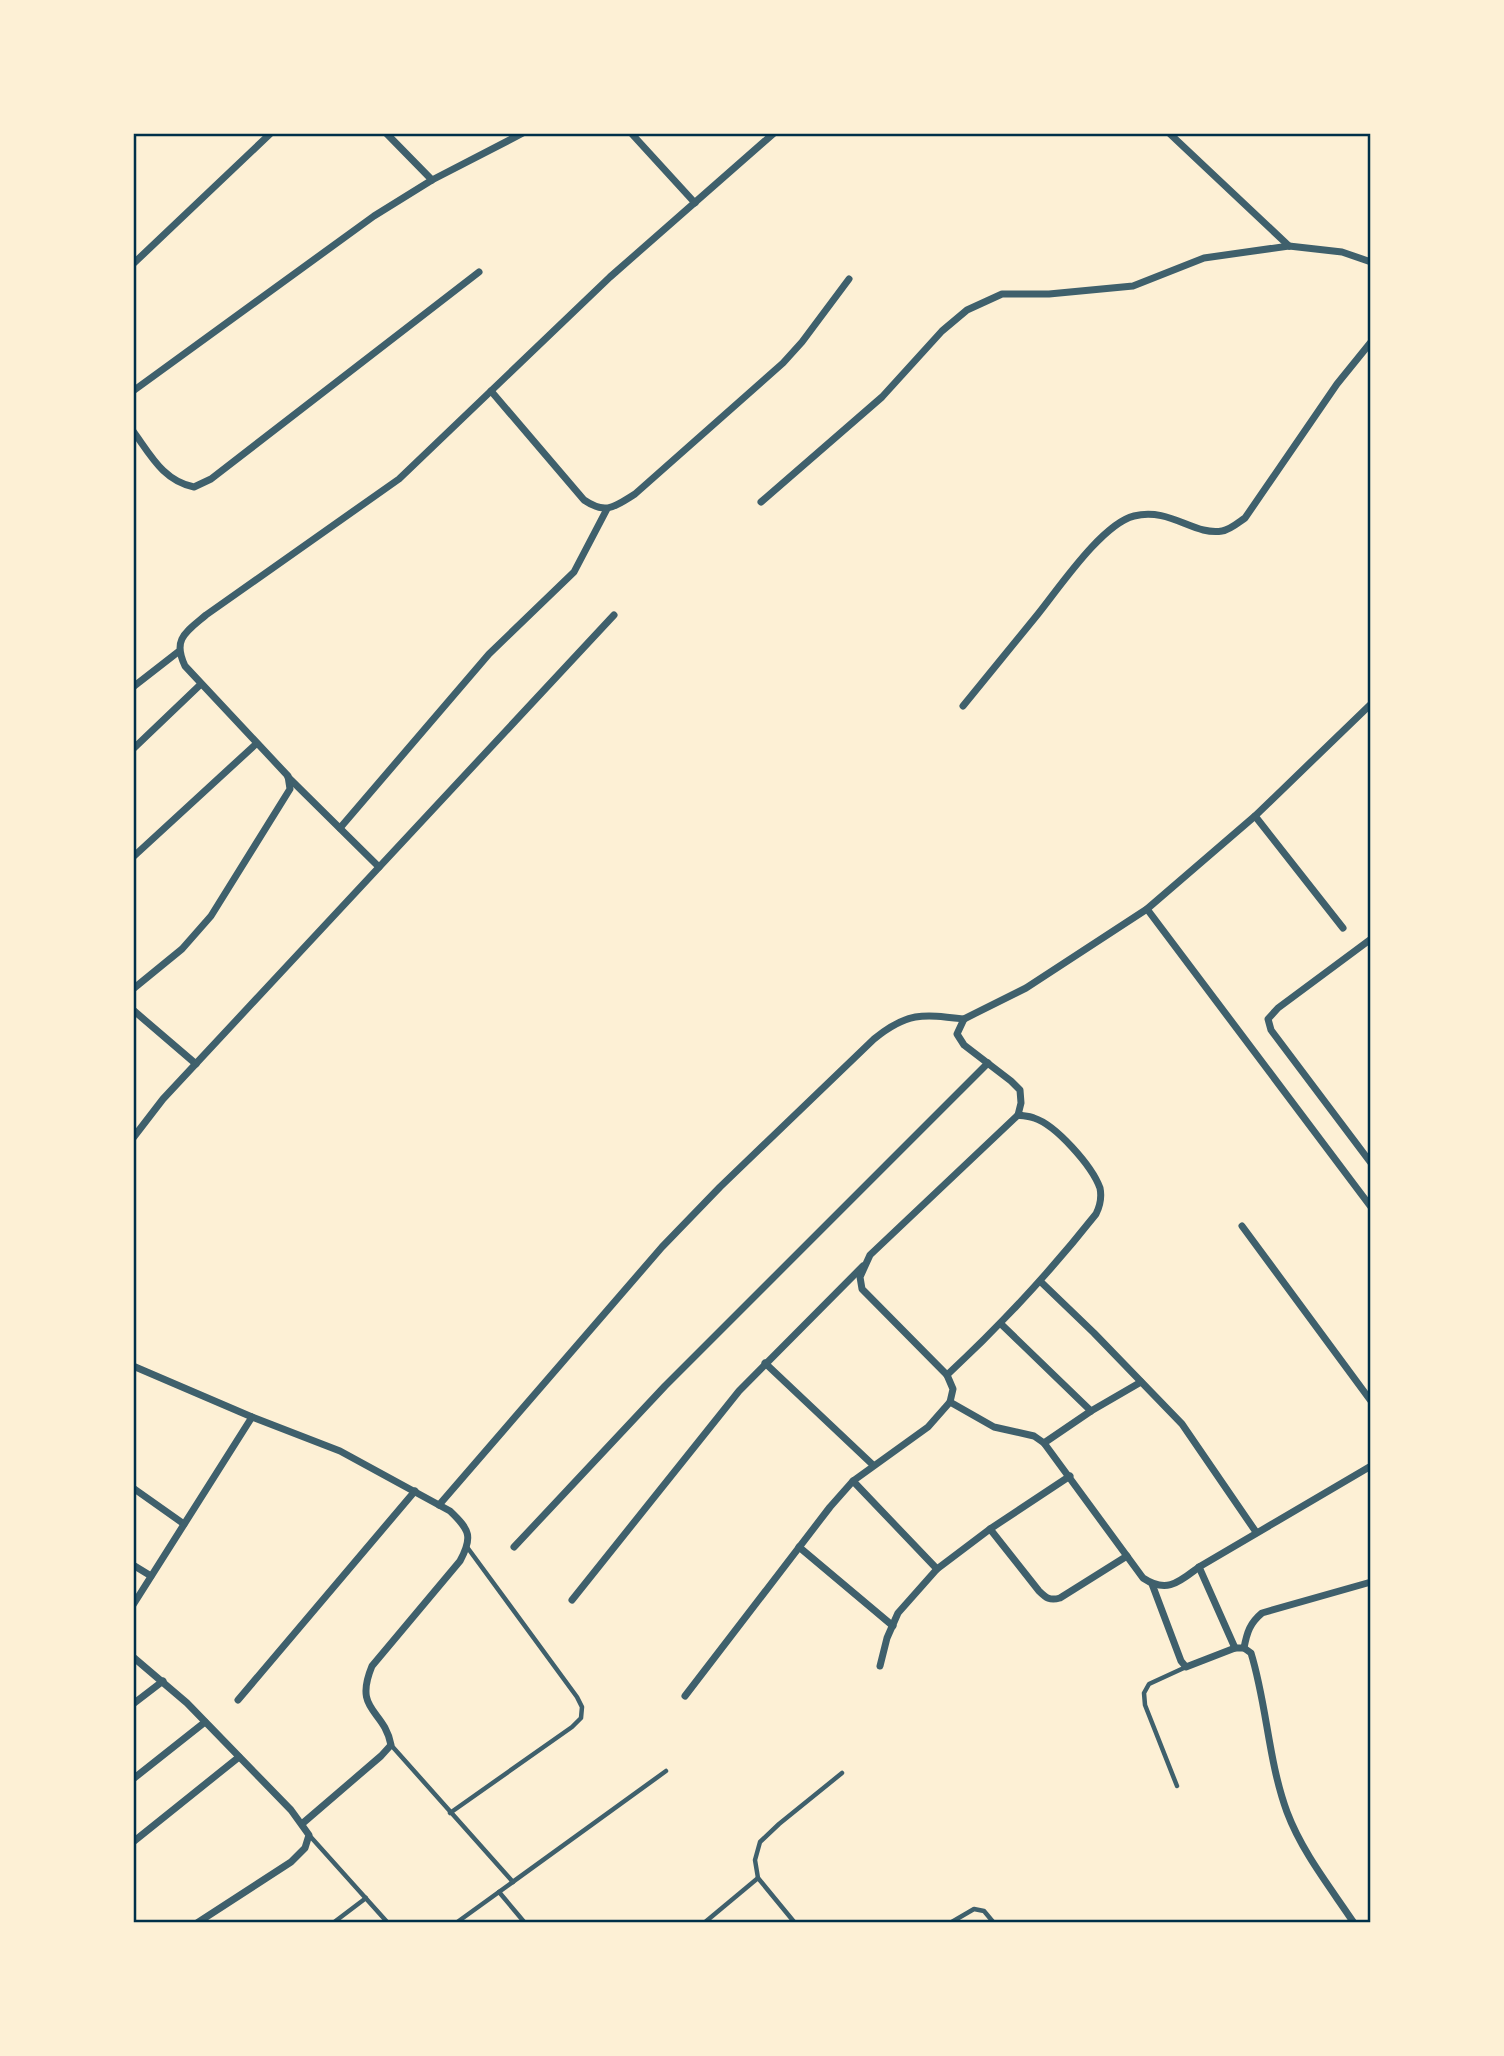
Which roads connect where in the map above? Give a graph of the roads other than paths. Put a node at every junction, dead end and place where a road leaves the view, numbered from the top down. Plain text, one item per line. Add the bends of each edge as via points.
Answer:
1 (271, 133) edge
2 (386, 133) edge
3 (523, 133) edge
4 (631, 133) edge
5 (774, 133) edge
6 (1169, 133) edge
7 (432, 180) junction
8 (695, 203) junction
9 (1289, 246) junction
10 (1371, 262) edge
11 (133, 264) edge
12 (479, 272) dead end
13 (849, 279) dead end
14 (1371, 342) edge
15 (133, 391) edge
16 (491, 391) junction
17 (133, 431) edge
18 (761, 502) dead end
19 (607, 509) junction
20 (614, 615) dead end
21 (178, 652) junction
22 (134, 684) edge
23 (201, 684) junction
24 (1371, 704) edge
25 (963, 706) dead end
26 (256, 744) junction
27 (133, 748) edge
28 (288, 776) junction
29 (1255, 816) junction
30 (340, 828) junction
31 (133, 857) edge
32 (379, 867) junction
33 (1147, 909) junction
34 (1343, 928) dead end
35 (1371, 939) edge
36 (133, 989) edge
37 (133, 1010) edge
38 (964, 1019) junction
39 (988, 1063) junction
40 (196, 1064) junction
41 (1018, 1115) junction
42 (133, 1138) edge
43 (1371, 1163) edge
44 (1371, 1207) edge
45 (1242, 1226) dead end
46 (863, 1265) junction
47 (1041, 1282) junction
48 (1001, 1324) junction
49 (765, 1363) junction
50 (133, 1366) edge
51 (947, 1375) junction
52 (1141, 1382) junction
53 (1371, 1401) edge
54 (950, 1402) junction
55 (1091, 1410) junction
56 (252, 1417) junction
57 (1044, 1443) junction
58 (873, 1465) junction
59 (1371, 1466) edge
60 (1070, 1476) junction
61 (853, 1481) junction
62 (133, 1488) edge
63 (415, 1491) junction
64 (439, 1505) junction
65 (184, 1524) junction
66 (990, 1530) junction
67 (1256, 1532) junction
68 (467, 1547) junction
69 (514, 1547) dead end
70 (799, 1547) junction
71 (1127, 1556) junction
72 (133, 1565) edge
73 (1199, 1567) junction
74 (937, 1569) junction
75 (151, 1576) junction
76 (1371, 1582) edge
77 (1152, 1584) junction
78 (572, 1600) dead end
79 (133, 1605) edge
80 (893, 1626) junction
81 (1240, 1648) junction
82 (133, 1657) edge
83 (880, 1666) dead end
84 (1186, 1667) junction
85 (163, 1681) junction
86 (685, 1696) dead end
87 (238, 1700) dead end
88 (133, 1704) edge
89 (205, 1721) junction
90 (391, 1745) junction
91 (239, 1757) junction
92 (666, 1771) dead end
93 (842, 1773) dead end
94 (133, 1779) edge
95 (1177, 1786) dead end
96 (450, 1813) junction
97 (303, 1824) junction
98 (309, 1835) junction
99 (133, 1842) edge
100 (758, 1878) junction
101 (513, 1882) junction
102 (499, 1892) junction
103 (366, 1898) junction
104 (198, 1923) edge
105 (333, 1923) edge
106 (388, 1923) edge
107 (456, 1923) edge
108 (525, 1923) edge
109 (704, 1923) edge
110 (795, 1923) edge
111 (950, 1923) edge
112 (994, 1923) edge
113 (1354, 1923) edge

1 - 11 street
2 - 7 street
3 - 7 street
4 - 8 street
5 - 8 street
6 - 9 street
7 - 15 street via 374,216
8 - 16 street
9 - 10 street via 1342,252
9 - 18 street via 1204,258 1133,286 1002,294 967,310 882,397
12 - 17 street via 211,479 194,487 160,469
13 - 19 street via 783,363 635,494
14 - 25 street via 1245,518 1223,531 1204,530 1149,513 1112,527
16 - 19 street via 584,500
16 - 21 street via 399,479 206,615 180,640
19 - 30 street via 574,572 489,654
20 - 32 street
21 - 22 street
21 - 23 street
23 - 26 street
23 - 27 street
24 - 29 street
26 - 28 street
26 - 31 street
28 - 30 street
28 - 36 street via 290,789 211,916 182,949
29 - 33 street
29 - 34 street
30 - 32 street
32 - 40 street
33 - 38 street via 1026,988
33 - 44 street
35 - 43 street via 1268,1019 1271,1030
37 - 40 street
38 - 39 street via 957,1034
38 - 64 street via 906,1018 874,1040 662,1247
39 - 41 street via 1020,1090
39 - 69 street via 665,1386
40 - 42 street
41 - 46 street
41 - 47 street via 1035,1118 1060,1135 1100,1189 1096,1214
45 - 53 street
46 - 49 street
46 - 51 street via 862,1289
47 - 48 street
47 - 52 street
48 - 51 street
48 - 55 street
49 - 58 street
49 - 78 street
50 - 56 street
51 - 54 street via 953,1389
52 - 55 street
52 - 67 street via 1182,1424
54 - 57 street via 994,1427 1034,1436
54 - 58 street via 928,1427
55 - 57 street
56 - 63 street via 340,1451
56 - 65 street
57 - 60 street
58 - 61 street
59 - 67 street
60 - 66 street
60 - 71 street
61 - 70 street
61 - 74 street
62 - 65 street
63 - 64 street
63 - 87 street
64 - 68 street via 462,1522 468,1534
65 - 75 street
66 - 71 street via 1039,1591 1053,1600
66 - 74 street
67 - 73 street
68 - 90 street via 372,1666 365,1684 371,1710 389,1734
68 - 96 lane via 582,1707 581,1718 572,1727
70 - 80 street
70 - 86 street
71 - 77 street
72 - 75 street
73 - 77 street via 1165,1587
73 - 81 street
74 - 80 street via 898,1613
75 - 79 street
76 - 81 street via 1262,1613 1253,1620
77 - 84 street
80 - 83 street
81 - 84 street
81 - 113 street via 1251,1653 1287,1812 1304,1849
82 - 85 street
84 - 95 lane via 1149,1684 1144,1693
85 - 88 street
85 - 89 street
89 - 91 street
89 - 94 street
90 - 96 lane
90 - 97 street
91 - 97 street
91 - 99 street
92 - 101 lane
93 - 100 lane via 760,1842 755,1860
96 - 101 lane
97 - 98 street
98 - 103 lane
98 - 104 street via 305,1848 291,1862
100 - 109 lane
100 - 110 lane
101 - 102 lane
102 - 107 lane
102 - 108 lane
103 - 105 lane
103 - 106 lane
111 - 112 lane via 974,1909 984,1911

